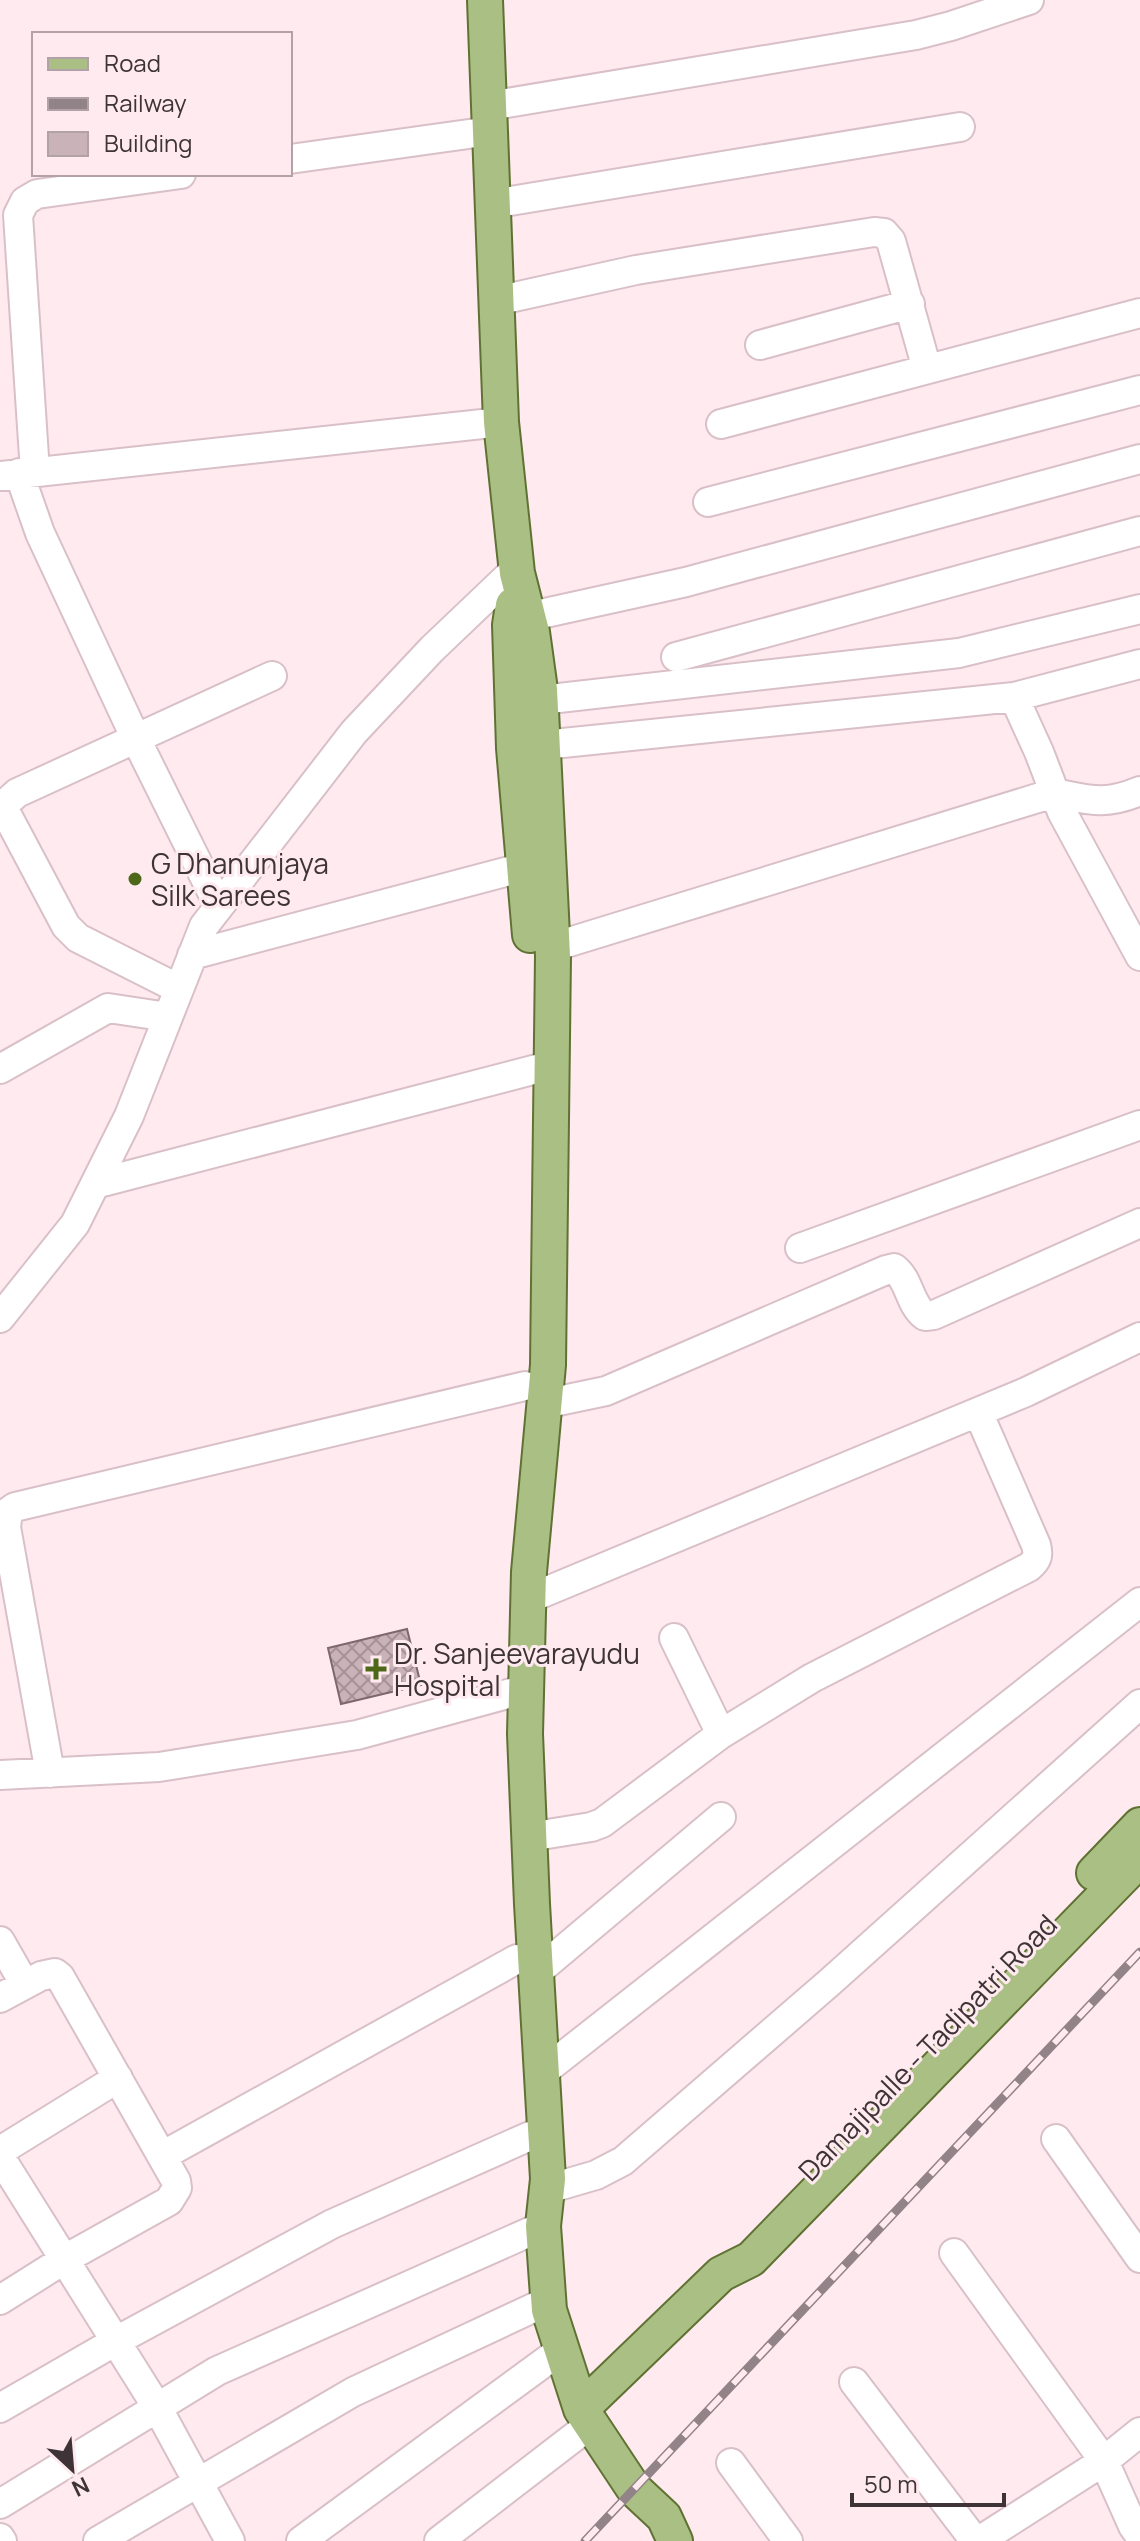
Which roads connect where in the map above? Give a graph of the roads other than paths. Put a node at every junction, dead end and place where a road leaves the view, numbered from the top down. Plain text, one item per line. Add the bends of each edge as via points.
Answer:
1 (485, 0) edge
2 (1029, 0) edge
3 (489, 118) junction
4 (960, 127) dead end
5 (292, 159) edge
6 (167, 176) edge
7 (492, 204) junction
8 (496, 301) junction
9 (910, 304) junction
10 (1140, 313) edge
11 (760, 345) dead end
12 (927, 369) junction
13 (1140, 390) edge
14 (501, 422) junction
15 (721, 424) dead end
16 (1140, 459) edge
17 (18, 473) edge
18 (708, 502) dead end
19 (1140, 531) edge
20 (517, 571) junction
21 (1140, 609) edge
22 (527, 617) junction
23 (676, 657) dead end
24 (1140, 664) edge
25 (272, 676) dead end
26 (1014, 697) junction
27 (541, 700) junction
28 (136, 739) junction
29 (543, 745) junction
30 (1140, 791) edge
31 (1054, 793) junction
32 (524, 867) junction
33 (219, 906) junction
34 (553, 947) junction
35 (192, 955) junction
36 (1140, 956) edge
37 (179, 989) junction
38 (168, 1017) junction
39 (540, 1068) junction
40 (0, 1069) edge
41 (1140, 1125) edge
42 (95, 1184) junction
43 (1140, 1223) edge
44 (800, 1248) dead end
45 (0, 1318) edge
46 (1140, 1337) edge
47 (535, 1395) junction
48 (978, 1412) junction
49 (528, 1599) junction
50 (1140, 1602) edge
51 (674, 1638) dead end
52 (518, 1691) junction
53 (1140, 1704) edge
54 (721, 1734) junction
55 (50, 1773) junction
56 (0, 1775) edge
57 (721, 1817) dead end
58 (1140, 1825) edge
59 (529, 1837) junction
60 (1140, 1859) edge
61 (0, 1941) edge
62 (527, 1966) junction
63 (12, 1990) edge
64 (543, 2072) junction
65 (118, 2078) junction
66 (530, 2136) junction
67 (1056, 2139) dead end
68 (0, 2154) edge
69 (162, 2156) junction
70 (544, 2210) junction
71 (954, 2253) dead end
72 (1140, 2258) edge
73 (65, 2259) junction
74 (721, 2274) junction
75 (0, 2300) edge
76 (548, 2301) junction
77 (116, 2341) junction
78 (561, 2350) junction
79 (854, 2382) dead end
80 (157, 2407) junction
81 (0, 2408) edge
82 (586, 2416) junction
83 (1140, 2432) edge
84 (1104, 2461) junction
85 (731, 2463) dead end
86 (199, 2482) junction
87 (0, 2504) edge
88 (1140, 2536) edge
89 (98, 2541) edge
90 (230, 2541) edge
91 (301, 2541) edge
92 (439, 2541) edge
93 (675, 2541) edge
94 (788, 2541) edge
95 (977, 2541) edge

1 - 3 main road
2 - 3 street via 916,35
3 - 5 street
3 - 7 main road
4 - 7 street
6 - 17 street via 37,194 25,201 18,215
7 - 8 main road
8 - 9 street via 636,270 874,232 891,241
8 - 14 main road
9 - 11 street
9 - 12 street
10 - 12 street
12 - 15 street
13 - 18 street
14 - 17 street
14 - 20 main road
16 - 22 street via 686,582
17 - 28 street via 40,533
19 - 23 street
20 - 22 main road
20 - 32 main road via 510,625
20 - 33 street via 432,649 354,732
21 - 27 street via 959,653
22 - 27 main road
24 - 26 street
25 - 28 street
26 - 29 street
26 - 31 street
27 - 29 main road
28 - 33 street
28 - 37 street via 17,793 5,804 6,813 66,926 78,938
29 - 34 main road
30 - 31 street via 1111,802
31 - 34 street
31 - 36 street
32 - 35 street
32 - 39 main road
33 - 35 street
34 - 39 main road
35 - 37 street
37 - 38 street
38 - 40 street via 108,1008
38 - 42 street
39 - 42 street
39 - 47 main road via 538,1230 548,1365
41 - 44 street
42 - 45 street via 75,1224
43 - 47 street via 934,1315 917,1310 894,1268 606,1391
46 - 48 street
47 - 49 main road
47 - 52 main road via 512,1573
47 - 55 street via 8,1512 6,1527
48 - 49 street
48 - 54 street via 1036,1545 1036,1561 812,1678
49 - 52 main road
50 - 64 street
51 - 54 street
52 - 55 street via 357,1735 159,1767
52 - 59 main road
52 - 62 main road
53 - 70 street via 623,2161
54 - 59 street via 602,1823
55 - 56 street
57 - 62 street
58 - 74 main road, Damajipalle - Tadipatri Road via 735,2249
59 - 62 main road
60 - 74 main road, Damajipalle - Tadipatri Road via 751,2259
61 - 63 street
62 - 64 main road
62 - 66 main road
62 - 69 street
63 - 65 street via 48,1973 60,1977
64 - 70 main road
65 - 68 street
65 - 69 street
66 - 70 main road via 534,2189
66 - 77 street via 332,2224
67 - 72 street
68 - 73 street
69 - 73 street via 176,2181 175,2195
70 - 76 main road
70 - 80 street via 229,2365
71 - 84 street
73 - 75 street
73 - 77 street
74 - 82 main road, Damajipalle - Tadipatri Road
76 - 78 main road
76 - 86 street via 353,2392
77 - 80 street
77 - 81 street
78 - 82 main road
78 - 91 street
79 - 95 street
80 - 86 street
80 - 87 street
82 - 92 street
82 - 93 main road via 634,2489 664,2517
83 - 84 street
84 - 88 street
84 - 95 street
85 - 94 street
86 - 89 street
86 - 90 street

